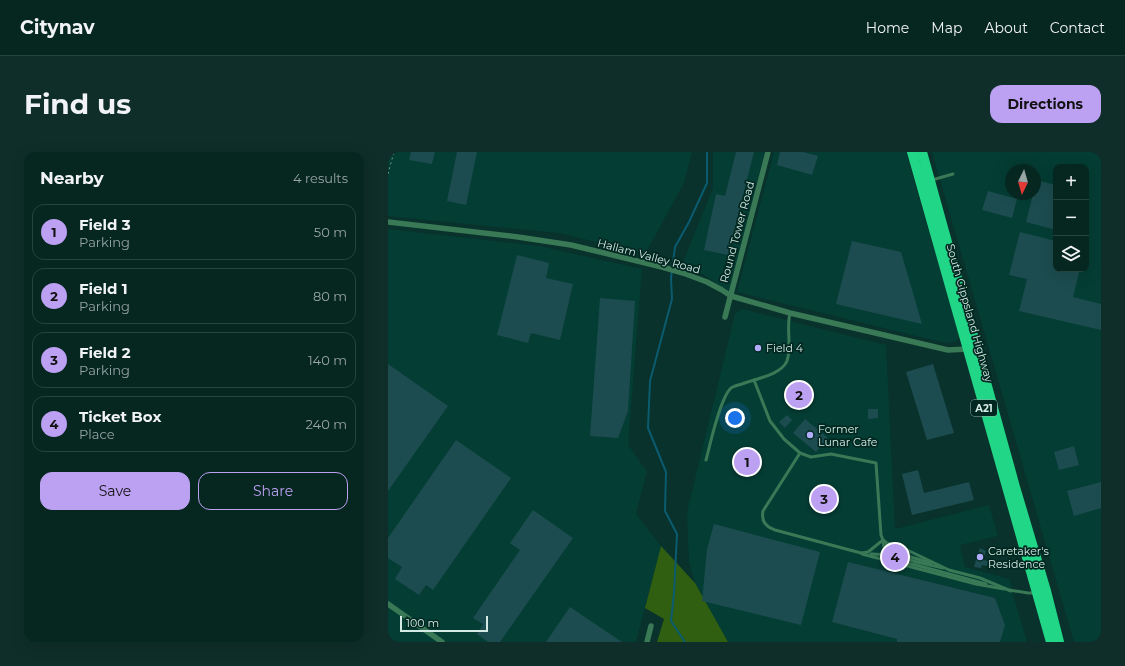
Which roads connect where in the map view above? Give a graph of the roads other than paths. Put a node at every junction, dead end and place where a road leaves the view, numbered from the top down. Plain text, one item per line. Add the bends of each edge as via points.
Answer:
1 (768, 152) edge
2 (912, 152) edge
3 (922, 152) edge
4 (953, 174) dead end
5 (925, 181) junction
6 (388, 222) edge
7 (731, 296) junction
8 (790, 313) junction
9 (725, 317) dead end
10 (972, 345) junction
11 (754, 380) junction
12 (800, 453) junction
13 (706, 460) dead end
14 (883, 540) junction
15 (861, 553) junction
16 (885, 553) junction
17 (893, 553) junction
18 (887, 558) junction
19 (891, 560) junction
20 (949, 570) junction
21 (1011, 591) junction
22 (1041, 592) junction
23 (388, 604) edge
24 (651, 626) dead end
25 (442, 642) edge
26 (647, 642) edge
27 (1051, 642) edge
28 (1059, 642) edge

1 - 7 street, Round Tower Road
2 - 5 highway, South Gippsland Highway / A21
3 - 5 highway, South Gippsland Highway / A21
4 - 5 lane
5 - 10 highway, South Gippsland Highway / A21
6 - 7 street, Hallam Valley Road via 571,245 683,273
7 - 8 street, Hallam Valley Road
7 - 9 street, Round Tower Road
8 - 10 street, Hallam Valley Road via 948,350
8 - 11 lane via 786,362 776,372
10 - 22 highway, South Gippsland Highway / A21
11 - 12 lane via 770,422
11 - 13 lane via 733,386 727,392
12 - 14 lane via 811,457 830,454 876,463
12 - 15 lane via 765,507 762,515 764,522 775,530
14 - 15 lane via 868,552
14 - 16 lane
14 - 17 lane
14 - 20 lane
15 - 16 lane
15 - 18 lane
15 - 19 lane
16 - 17 lane
16 - 18 lane
16 - 19 lane
17 - 20 lane
18 - 19 lane
19 - 21 lane
20 - 21 lane via 980,578
21 - 22 lane
22 - 27 highway, South Gippsland Highway / A21
22 - 28 highway, South Gippsland Highway / A21
23 - 25 street
24 - 26 street

